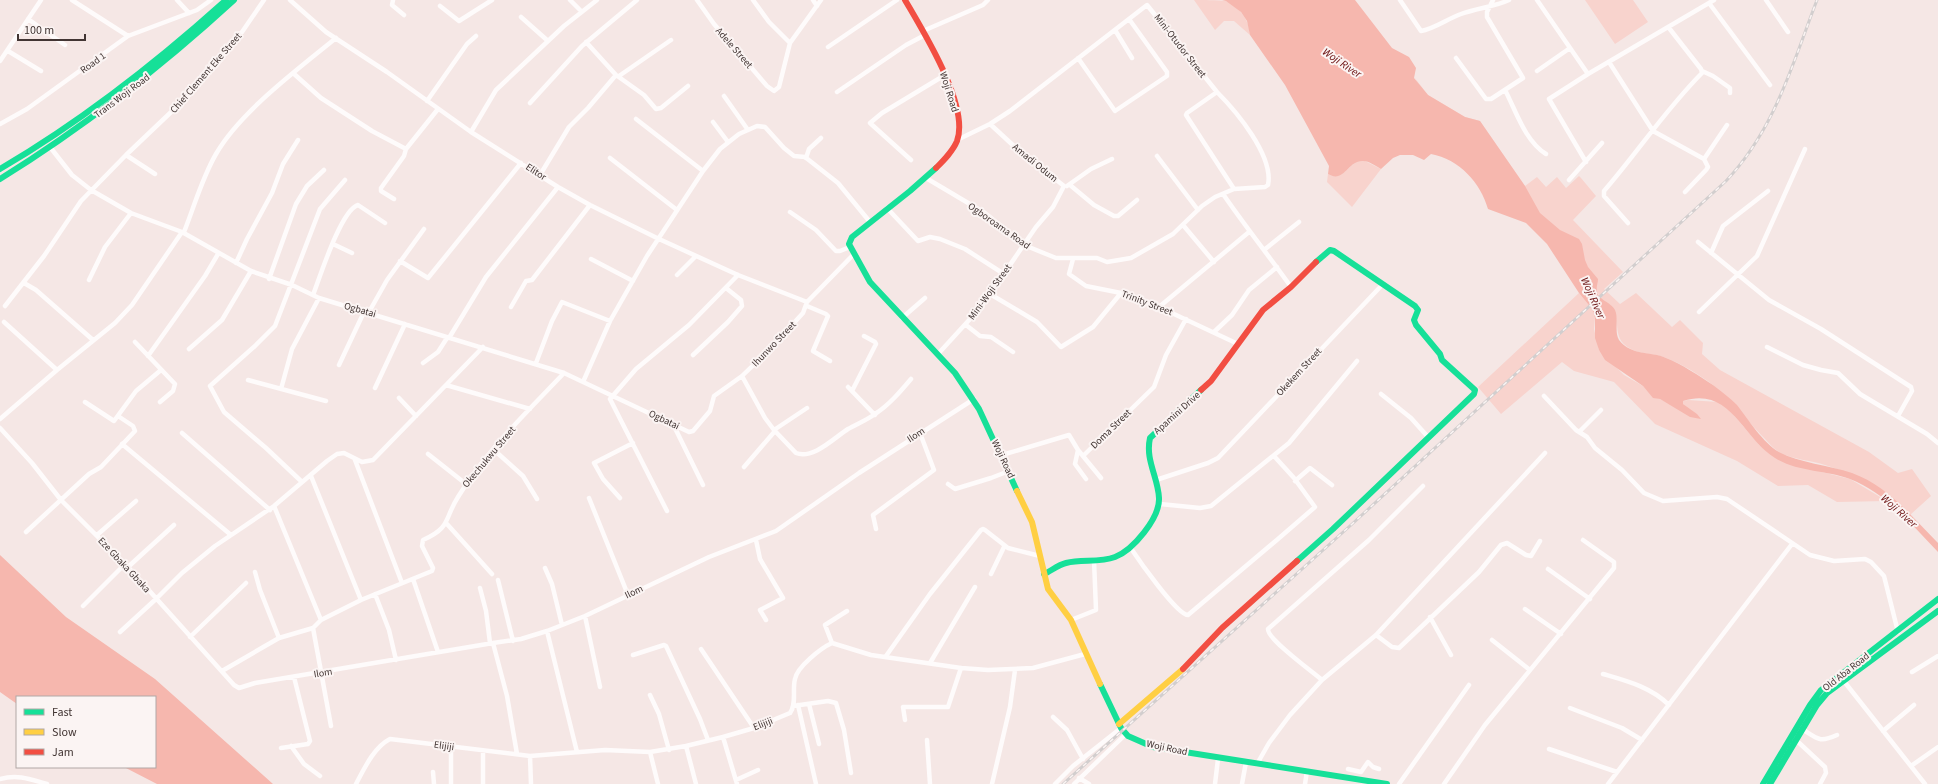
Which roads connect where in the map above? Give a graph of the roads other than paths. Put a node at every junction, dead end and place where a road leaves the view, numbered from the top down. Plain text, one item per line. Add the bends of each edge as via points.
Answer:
1 (41, 0) edge
2 (72, 0) edge
3 (177, 0) edge
4 (210, 0) edge
5 (226, 0) edge
6 (234, 0) edge
7 (264, 0) edge
8 (290, 0) edge
9 (393, 0) edge
10 (492, 0) edge
11 (570, 0) edge
12 (598, 0) edge
13 (637, 0) edge
14 (697, 0) edge
15 (753, 0) edge
16 (813, 0) edge
17 (822, 0) edge
18 (897, 0) edge
19 (905, 0) edge
20 (988, 0) edge
21 (1400, 0) edge
22 (1493, 0) edge
23 (1509, 0) edge
24 (1537, 0) edge
25 (1714, 0) edge
26 (1766, 0) edge
27 (1709, 4) junction
28 (440, 6) dead end
29 (818, 6) junction
30 (1489, 6) junction
31 (582, 12) junction
32 (188, 13) junction
33 (404, 15) dead end
34 (521, 17) dead end
35 (1129, 18) junction
36 (28, 19) junction
37 (1669, 28) junction
38 (1115, 30) junction
39 (1788, 32) dead end
40 (924, 33) junction
41 (128, 36) junction
42 (476, 36) dead end
43 (336, 38) junction
44 (548, 40) junction
45 (671, 40) dead end
46 (586, 42) junction
47 (790, 43) junction
48 (65, 45) dead end
49 (828, 47) dead end
50 (1570, 48) junction
51 (8, 50) junction
52 (1078, 58) junction
53 (1132, 58) dead end
54 (1456, 58) dead end
55 (0, 61) edge
56 (1609, 62) junction
57 (41, 71) dead end
58 (1537, 71) dead end
59 (1702, 71) junction
60 (293, 73) junction
61 (1588, 74) junction
62 (945, 75) junction
63 (617, 76) junction
64 (1770, 85) dead end
65 (688, 86) dead end
66 (1506, 90) junction
67 (837, 92) dead end
68 (1217, 92) junction
69 (1730, 93) dead end
70 (724, 96) dead end
71 (427, 101) junction
72 (530, 103) dead end
73 (438, 108) junction
74 (636, 119) dead end
75 (713, 122) dead end
76 (0, 124) edge
77 (990, 124) junction
78 (1727, 125) dead end
79 (748, 130) junction
80 (1654, 131) junction
81 (471, 132) junction
82 (821, 138) dead end
83 (298, 140) dead end
84 (957, 140) junction
85 (728, 142) junction
86 (1602, 143) dead end
87 (50, 147) junction
88 (1805, 148) dead end
89 (406, 149) junction
90 (1546, 154) dead end
91 (126, 155) junction
92 (1157, 156) dead end
93 (610, 158) dead end
94 (806, 158) junction
95 (1112, 159) dead end
96 (1704, 159) junction
97 (911, 160) dead end
98 (1586, 162) junction
99 (522, 163) junction
100 (0, 169) edge
101 (324, 170) dead end
102 (704, 171) junction
103 (155, 174) dead end
104 (540, 175) junction
105 (926, 178) junction
106 (0, 179) edge
107 (345, 180) dead end
108 (1569, 180) dead end
109 (1070, 185) junction
110 (1064, 186) junction
111 (558, 187) junction
112 (1234, 189) junction
113 (91, 190) junction
114 (1768, 191) dead end
115 (1685, 192) dead end
116 (1223, 194) junction
117 (394, 199) dead end
118 (1137, 200) dead end
119 (590, 205) junction
120 (887, 208) junction
121 (678, 210) junction
122 (1198, 210) junction
123 (790, 212) dead end
124 (131, 213) junction
125 (870, 222) junction
126 (1299, 222) dead end
127 (385, 223) dead end
128 (1628, 224) dead end
129 (1183, 225) junction
130 (424, 229) dead end
131 (183, 232) junction
132 (1249, 232) junction
133 (659, 239) junction
134 (1698, 242) dead end
135 (332, 244) junction
136 (850, 246) junction
137 (1024, 246) junction
138 (1264, 250) junction
139 (352, 253) dead end
140 (1711, 253) junction
141 (218, 254) junction
142 (854, 254) junction
143 (696, 256) junction
144 (591, 259) dead end
145 (1073, 259) junction
146 (400, 261) junction
147 (1214, 262) junction
148 (236, 264) junction
149 (1277, 268) junction
150 (251, 271) junction
151 (1004, 274) junction
152 (677, 275) dead end
153 (738, 276) junction
154 (1738, 276) junction
155 (270, 279) junction
156 (89, 280) dead end
157 (633, 281) junction
158 (24, 282) junction
159 (1384, 284) junction
160 (292, 285) junction
161 (1290, 287) junction
162 (726, 288) junction
163 (1121, 293) junction
164 (990, 294) junction
165 (313, 295) junction
166 (319, 298) junction
167 (925, 298) dead end
168 (807, 304) junction
169 (5, 306) dead end
170 (511, 307) dead end
171 (1159, 307) junction
172 (366, 312) junction
173 (1699, 312) dead end
174 (902, 318) junction
175 (1186, 319) junction
176 (610, 321) junction
177 (4, 322) dead end
178 (405, 324) junction
179 (966, 325) junction
180 (1214, 332) junction
181 (864, 336) dead end
182 (448, 338) junction
183 (93, 340) junction
184 (135, 342) dead end
185 (1238, 344) junction
186 (483, 347) junction
187 (1767, 347) dead end
188 (189, 349) dead end
189 (1013, 352) dead end
190 (938, 354) junction
191 (148, 356) junction
192 (693, 356) dead end
193 (830, 361) dead end
194 (1357, 361) dead end
195 (423, 363) dead end
196 (536, 363) junction
197 (339, 364) dead end
198 (57, 370) junction
199 (161, 370) junction
200 (564, 373) junction
201 (742, 376) junction
202 (911, 379) dead end
203 (248, 380) dead end
204 (583, 382) junction
205 (446, 385) junction
206 (848, 387) dead end
207 (374, 388) dead end
208 (280, 389) junction
209 (852, 391) junction
210 (1381, 394) dead end
211 (612, 395) junction
212 (1544, 396) dead end
213 (399, 398) dead end
214 (974, 399) junction
215 (326, 401) dead end
216 (85, 402) dead end
217 (160, 402) dead end
218 (807, 408) dead end
219 (530, 409) junction
220 (1601, 410) dead end
221 (875, 415) junction
222 (118, 416) junction
223 (416, 416) junction
224 (1898, 416) junction
225 (0, 419) edge
226 (673, 424) junction
227 (0, 428) edge
228 (774, 430) junction
229 (693, 431) joint
230 (1579, 432) junction
231 (182, 433) dead end
232 (920, 433) junction
233 (1428, 437) junction
234 (1938, 442) edge
235 (633, 443) junction
236 (122, 444) junction
237 (494, 450) junction
238 (1078, 450) junction
239 (1545, 453) dead end
240 (428, 454) dead end
241 (1002, 455) junction
242 (1083, 456) junction
243 (1274, 456) junction
244 (354, 460) junction
245 (744, 467) dead end
246 (1009, 471) junction
247 (311, 476) junction
248 (1101, 478) dead end
249 (1086, 479) dead end
250 (1156, 480) junction
251 (1295, 481) junction
252 (301, 482) junction
253 (466, 484) junction
254 (948, 484) dead end
255 (703, 485) dead end
256 (1332, 485) dead end
257 (1423, 486) dead end
258 (590, 498) dead end
259 (620, 498) dead end
260 (537, 499) dead end
261 (61, 500) junction
262 (136, 501) dead end
263 (1160, 504) junction
264 (274, 506) junction
265 (270, 510) junction
266 (667, 511) dead end
267 (447, 524) junction
268 (174, 525) dead end
269 (876, 530) dead end
270 (26, 532) dead end
271 (96, 535) junction
272 (231, 535) junction
273 (756, 540) junction
274 (1583, 540) dead end
275 (1540, 541) dead end
276 (1792, 544) junction
277 (1004, 546) junction
278 (1130, 548) junction
279 (1040, 556) junction
280 (1094, 560) junction
281 (126, 565) junction
282 (545, 568) dead end
283 (1548, 569) dead end
284 (255, 572) dead end
285 (492, 574) dead end
286 (991, 574) dead end
287 (1044, 574) junction
288 (413, 579) junction
289 (498, 580) dead end
290 (246, 583) dead end
291 (402, 583) junction
292 (974, 587) dead end
293 (480, 588) dead end
294 (375, 594) junction
295 (628, 595) junction
296 (156, 599) junction
297 (1590, 599) junction
298 (1938, 599) edge
299 (361, 600) junction
300 (83, 606) dead end
301 (1525, 609) dead end
302 (847, 610) dead end
303 (1938, 612) edge
304 (585, 616) junction
305 (1430, 617) junction
306 (321, 620) junction
307 (766, 620) dead end
308 (1071, 620) junction
309 (562, 624) junction
310 (313, 628) junction
311 (547, 631) junction
312 (120, 632) dead end
313 (1376, 634) junction
314 (1561, 634) junction
315 (1899, 635) junction
316 (190, 637) junction
317 (279, 638) junction
318 (1492, 640) dead end
319 (513, 641) junction
320 (491, 643) junction
321 (832, 643) junction
322 (701, 649) dead end
323 (438, 652) junction
324 (1085, 654) junction
325 (633, 655) dead end
326 (1452, 655) dead end
327 (886, 656) junction
328 (1938, 656) edge
329 (396, 660) junction
330 (930, 663) junction
331 (961, 668) junction
332 (1015, 670) junction
333 (1530, 670) junction
334 (222, 672) junction
335 (1912, 672) dead end
336 (321, 673) junction
337 (1603, 674) dead end
338 (294, 677) junction
339 (1322, 680) junction
340 (1843, 680) junction
341 (255, 683) joint
342 (1469, 685) dead end
343 (600, 687) dead end
344 (650, 695) dead end
345 (809, 704) junction
346 (1669, 705) junction
347 (796, 706) junction
348 (1914, 706) dead end
349 (1570, 708) dead end
350 (1052, 717) dead end
351 (904, 720) dead end
352 (331, 726) dead end
353 (1120, 726) junction
354 (754, 728) junction
355 (1802, 728) junction
356 (1883, 731) junction
357 (1126, 734) junction
358 (1837, 735) dead end
359 (724, 737) junction
360 (708, 740) junction
361 (927, 740) dead end
362 (1642, 740) junction
363 (1796, 740) junction
364 (819, 744) dead end
365 (291, 746) junction
366 (686, 746) junction
367 (451, 747) junction
368 (1938, 747) edge
369 (281, 748) dead end
370 (1548, 749) dead end
371 (669, 750) junction
372 (483, 751) junction
373 (577, 752) junction
374 (650, 752) junction
375 (517, 754) junction
376 (530, 756) junction
377 (1218, 758) junction
378 (1083, 759) junction
379 (1246, 762) junction
380 (1257, 764) junction
381 (1911, 766) junction
382 (1348, 769) dead end
383 (1379, 769) dead end
384 (758, 770) dead end
385 (1307, 771) junction
386 (433, 772) dead end
387 (1617, 772) junction
388 (851, 773) dead end
389 (320, 776) dead end
390 (1079, 778) junction
391 (0, 779) edge
392 (736, 782) edge
393 (47, 784) edge
394 (356, 784) edge
395 (434, 784) edge
396 (451, 784) edge
397 (483, 784) edge
398 (530, 784) edge
399 (658, 784) edge
400 (696, 784) edge
401 (816, 784) edge
402 (930, 784) edge
403 (992, 784) edge
404 (1055, 784) edge
405 (1074, 784) edge
406 (1089, 784) edge
407 (1215, 784) edge
408 (1242, 784) edge
409 (1305, 784) edge
410 (1386, 784) edge
411 (1399, 784) edge
412 (1444, 784) edge
413 (1608, 784) edge
414 (1763, 784) edge
415 (1770, 784) edge
416 (1820, 784) edge
417 (1925, 784) edge

1 - 36 street
2 - 41 street
3 - 32 street
4 - 32 street, Road 1
5 - 100 main road, Trans Woji Road via 114,94 44,143
6 - 87 main road, Trans Woji Road via 159,68
7 - 91 street, Chief Clement Eke Street via 242,32 203,74 189,95
8 - 43 street, Elitor
9 - 33 street via 392,5
10 - 28 street via 459,21
11 - 31 street
12 - 31 street
13 - 46 street
14 - 47 street, Adele Street via 714,24 774,91 779,87
15 - 47 street via 769,22
16 - 29 street
17 - 29 street
18 - 49 street
19 - 40 main road, Woji Road
20 - 40 street via 984,5
21 - 30 street via 1420,31
22 - 30 street
23 - 30 street
24 - 50 street
25 - 27 street
26 - 39 street
27 - 37 street
27 - 64 street
29 - 47 street
30 - 66 street via 1487,18 1524,76
31 - 44 street
32 - 41 street, Road 1
34 - 44 street
35 - 38 street, Mini-Otudor Street
35 - 52 street via 1168,74 1116,111
35 - 68 street, Mini-Otudor Street via 1145,5 1149,5
36 - 48 street
36 - 51 street
37 - 56 street
37 - 59 street
38 - 52 street, Mini-Otudor Street
38 - 53 street
40 - 62 main road, Woji Road
40 - 67 street
41 - 76 street, Road 1 via 27,109
42 - 71 street via 467,44
43 - 60 street
43 - 71 street, Elitor
44 - 81 street via 496,90
45 - 63 street
46 - 63 street
46 - 72 street
50 - 58 street
50 - 61 street
51 - 55 street
51 - 57 street
52 - 77 street, Mini-Otudor Street
54 - 66 street via 1486,99 1491,99
56 - 61 street
56 - 80 street
59 - 69 street via 1730,88
59 - 80 street
60 - 89 street via 321,98 372,131
60 - 131 street via 254,108 219,148
61 - 98 street via 1551,97 1549,101
62 - 84 main road, Woji Road via 956,109
62 - 97 street via 870,123
63 - 65 street via 644,95 656,109 661,108
63 - 104 street via 569,127
66 - 90 street via 1530,138
68 - 112 street via 1186,115
68 - 112 street, Mini-Otudor Street via 1230,104 1261,149 1266,167 1268,185
70 - 79 street
71 - 73 street, Elitor
73 - 81 street, Elitor
73 - 89 street
74 - 102 street
75 - 85 street
77 - 84 street, Mini-Otudor Street
77 - 110 street, Amadi Odum
78 - 96 street
79 - 85 street
79 - 94 street via 762,126 791,154
80 - 96 street
80 - 128 street via 1603,194
81 - 99 street, Elitor
82 - 94 street via 809,149
83 - 148 street via 283,164 272,193
84 - 105 main road
85 - 102 street
86 - 98 street
87 - 106 main road, Trans Woji Road
87 - 113 street, Ogbatai via 72,175
88 - 154 street via 1759,253
89 - 117 street via 404,156 381,188 381,191
91 - 103 street
91 - 113 street, Chief Clement Eke Street
92 - 122 street
93 - 121 street
94 - 125 street via 838,183
95 - 109 street via 1090,169
96 - 115 street via 1708,167
98 - 108 street
99 - 104 street, Elitor
99 - 146 street via 428,278
101 - 155 street via 307,186 296,204
102 - 121 street
104 - 111 street, Elitor
105 - 120 main road
105 - 137 street, Ogboroama Road via 985,213
107 - 160 street via 320,209
109 - 110 street
109 - 118 street via 1094,205 1114,216 1118,216
110 - 137 street, Amadi Odum
111 - 119 street, Elitor
111 - 182 street via 486,277
112 - 116 street, Mini-Otudor Street
113 - 124 street, Ogbatai
113 - 158 street, Chief Clement Eke Street
114 - 140 street via 1723,226
116 - 122 street, Ogboroama Road
116 - 132 street
119 - 133 street, Elitor
119 - 170 street via 532,280 526,281
120 - 125 main road
120 - 151 street via 918,241 930,237 940,239 965,249
121 - 133 street
122 - 129 street, Ogboroama Road
123 - 136 street via 816,230 836,251
124 - 131 street, Ogbatai
124 - 156 street via 105,247
125 - 136 main road via 852,237
126 - 138 street
127 - 135 street via 356,205 340,226
129 - 145 street, Ogboroama Road via 1173,234 1131,258 1107,262 1097,258
129 - 147 street
130 - 146 street
131 - 141 street, Ogbatai
131 - 183 street via 132,305 115,323
132 - 138 street
132 - 147 street
133 - 143 street, Elitor
133 - 157 street
134 - 140 street
135 - 139 street
135 - 165 street
136 - 142 main road, Woji Road
137 - 145 street, Ogboroama Road via 1049,256
137 - 151 street, Mini-Woji Street
138 - 149 street
140 - 154 street
141 - 148 street, Ogbatai
141 - 191 street
142 - 168 street, Ihunwo Street
142 - 174 main road, Woji Road via 870,282
143 - 152 street
143 - 153 street, Elitor
144 - 157 street
145 - 163 street, Trinity Street via 1069,272 1076,279 1086,286
146 - 172 street
147 - 171 street
148 - 150 street, Ogbatai
149 - 161 street
149 - 180 street via 1249,290 1232,314
150 - 155 street, Ogbatai
150 - 188 street via 222,320
151 - 164 street, Mini-Woji Street
153 - 162 street
153 - 168 street, Elitor
154 - 173 street
154 - 224 street via 1769,300 1821,329 1911,387 1912,391
155 - 160 street, Ogbatai
157 - 176 street
158 - 169 street, Chief Clement Eke Street
158 - 183 street
159 - 161 main road, Apamini Drive via 1332,249
159 - 233 main road via 1415,306 1418,310 1414,320 1416,325 1442,360 1475,390 1474,394
159 - 250 street, Okekem Street via 1218,458
160 - 165 street, Ogbatai
160 - 252 street via 275,326 210,387 225,413
161 - 185 main road, Apamini Drive via 1259,314
162 - 192 street via 741,300 742,306
162 - 211 street via 689,325 636,369
163 - 164 street via 1093,327 1061,347 1037,322
163 - 171 street, Trinity Street
164 - 179 street, Mini-Woji Street
165 - 166 street, Ogbatai
166 - 172 street, Ogbatai
166 - 208 street via 292,349
167 - 174 street
168 - 193 street, Elitor via 828,316 813,351
168 - 201 street, Ihunwo Street via 800,317
171 - 175 street, Trinity Street
172 - 178 street, Ogbatai
172 - 197 street
174 - 190 main road, Woji Road
175 - 180 street, Trinity Street
175 - 242 street, Doma Street via 1166,355 1154,387
176 - 196 street via 562,302
176 - 204 street
177 - 198 street
178 - 182 street, Ogbatai
178 - 207 street
179 - 189 street via 980,336 991,337
179 - 190 street, Mini-Woji Street
180 - 185 street, Trinity Street
181 - 209 street via 876,344
182 - 186 street, Ogbatai
182 - 195 street via 438,352
183 - 198 street
184 - 191 street
185 - 250 main road, Apamini Drive via 1205,388 1150,438 1148,451
186 - 196 street, Ogbatai
186 - 205 street
187 - 224 street via 1804,364 1838,373 1860,394
190 - 214 main road, Woji Road
191 - 199 street
194 - 243 street via 1292,440
196 - 200 street, Ogbatai
198 - 225 street
199 - 217 street via 174,382 175,387
199 - 222 street via 136,391
200 - 204 street, Ogbatai
200 - 219 street, Okechukwu Street
201 - 228 street
201 - 229 street, Ihunwo Street via 714,396 710,411
202 - 221 street
203 - 208 street
204 - 211 street, Ogbatai
205 - 219 street
205 - 223 street
206 - 209 street
208 - 215 street
209 - 221 street
210 - 233 street via 1411,418
211 - 226 street, Ogbatai
211 - 235 street via 610,401
212 - 230 street
213 - 223 street
214 - 232 street, Ilom
214 - 241 main road, Woji Road
216 - 222 street via 112,421
218 - 228 street
219 - 237 street, Okechukwu Street
220 - 230 street
221 - 228 street via 819,449 801,455
222 - 236 street via 135,430
223 - 244 street via 373,460
224 - 234 street
226 - 229 street, Ogbatai via 689,432
226 - 255 street
227 - 261 street, Eze Gbaka Gbaka
228 - 245 street
230 - 276 street via 1622,470 1640,490 1651,497 1663,501 1717,497 1727,499
231 - 265 street
232 - 269 street via 934,470 873,515
232 - 273 street, Ilom via 776,531
233 - 353 main road via 1333,529 1222,628 1181,671
235 - 259 street via 594,463 603,479
235 - 266 street
236 - 261 street via 101,467 89,474
236 - 272 street
237 - 253 street, Okechukwu Street
237 - 260 street via 523,476
238 - 241 street, Doma Street via 1070,436 1066,435
238 - 242 street, Doma Street
238 - 249 street via 1075,464
239 - 313 street
240 - 253 street
241 - 246 main road, Woji Road
242 - 248 street
243 - 251 street
243 - 263 street via 1211,506 1200,508
244 - 247 street via 344,453 337,454
244 - 291 street
246 - 254 street via 955,489
246 - 279 main road, Woji Road via 1032,522
247 - 252 street
247 - 299 street
250 - 263 main road, Apamini Drive
251 - 256 street via 1310,468
251 - 278 street via 1314,504 1313,509 1188,615 1181,612 1165,594
252 - 264 street
253 - 267 street, Okechukwu Street via 454,503
257 - 339 street via 1369,540 1268,629 1269,634 1291,655
258 - 295 street
261 - 270 street
261 - 271 street, Eze Gbaka Gbaka
262 - 271 street
263 - 278 main road via 1147,528
264 - 265 street
264 - 306 street
265 - 272 street
267 - 285 street
267 - 288 street via 422,543 433,569
268 - 281 street
271 - 281 street, Eze Gbaka Gbaka
272 - 296 street via 182,573
273 - 295 street, Ilom via 709,557
273 - 307 street via 760,559 783,598 760,610
274 - 297 street via 1614,562 1615,566
275 - 305 street via 1531,556 1507,544 1501,545 1479,572
276 - 315 street via 1823,560 1865,559 1871,562 1884,576
276 - 346 street
277 - 279 street via 1015,552
277 - 286 street
277 - 327 street via 985,530 980,530
278 - 280 main road via 1116,556
279 - 287 main road, Woji Road
280 - 287 main road via 1067,563
280 - 308 street via 1096,610
281 - 296 street, Eze Gbaka Gbaka
281 - 300 street
282 - 309 street via 552,584
283 - 297 street
284 - 317 street
287 - 308 main road, Woji Road via 1048,589
288 - 291 street
288 - 323 street
289 - 319 street
290 - 316 street
291 - 294 street
292 - 330 street
293 - 320 street
294 - 299 street
294 - 329 street via 389,630
295 - 304 street, Ilom
296 - 312 street
296 - 316 street, Eze Gbaka Gbaka
297 - 314 street
298 - 315 main road, Old Aba Road
299 - 306 street
301 - 314 street
302 - 321 street via 825,625
303 - 315 main road, Old Aba Road
304 - 309 street, Ilom
304 - 343 street
305 - 313 street via 1399,648 1392,647
305 - 326 street
306 - 310 street
308 - 324 main road, Woji Road
309 - 311 street, Ilom
310 - 317 street
310 - 336 street
311 - 319 street, Ilom
311 - 373 street
313 - 339 street
314 - 333 street
315 - 340 main road, Old Aba Road
315 - 414 main road, Old Aba Road via 1821,690
316 - 334 street, Eze Gbaka Gbaka
317 - 334 street
318 - 333 street
319 - 320 street, Ilom
320 - 323 street, Ilom
320 - 375 street via 507,696
321 - 327 street
321 - 347 street via 818,651 796,675
322 - 354 street
323 - 329 street, Ilom
324 - 332 street
324 - 353 main road, Woji Road
325 - 360 street via 666,646
327 - 330 street
328 - 335 street
329 - 336 street, Ilom
330 - 331 street
331 - 332 street
331 - 351 street via 948,707 903,707
332 - 403 street via 1010,707
333 - 412 street via 1485,725
334 - 341 street, Eze Gbaka Gbaka via 237,687
336 - 338 street, Ilom
336 - 352 street
337 - 346 street via 1647,689
338 - 341 street, Ilom
338 - 365 street via 310,741 308,744
339 - 380 street via 1268,742
340 - 355 main road, Old Aba Road via 1817,704
340 - 356 street
342 - 411 street
344 - 371 street via 660,714
345 - 347 street
345 - 364 street
345 - 388 street via 828,701 836,703 844,730
346 - 362 street
347 - 354 street, Elijiji via 786,714
347 - 401 street
348 - 356 street
349 - 362 street via 1622,728
350 - 378 street via 1067,730
353 - 357 main road, Woji Road
353 - 378 street
354 - 359 street, Elijiji
355 - 358 street via 1820,740
355 - 363 main road, Old Aba Road
356 - 381 street
357 - 377 main road, Woji Road via 1149,746
357 - 390 street
359 - 360 street, Elijiji
359 - 392 street
360 - 366 street, Elijiji
361 - 402 street
362 - 387 street
363 - 415 main road, Old Aba Road
363 - 416 street via 1825,767 1826,772
365 - 369 street
365 - 389 street via 304,764
366 - 371 street, Elijiji
366 - 400 street
367 - 372 street, Elijiji
367 - 394 street, Elijiji via 394,739 383,743
367 - 396 street
368 - 381 street
370 - 387 street
371 - 374 street, Elijiji
372 - 375 street, Elijiji
372 - 397 street
373 - 374 street, Elijiji
373 - 376 street, Elijiji
374 - 399 street
375 - 376 street, Elijiji
376 - 398 street
377 - 379 main road, Woji Road
377 - 407 street
378 - 404 street
379 - 380 main road, Woji Road
379 - 408 street
380 - 385 main road, Woji Road
381 - 417 street
382 - 383 street via 1360,772 1368,762
384 - 392 street
385 - 409 street
385 - 410 main road, Woji Road
386 - 395 street
387 - 413 street
390 - 405 street
390 - 406 street
391 - 393 street via 20,776

